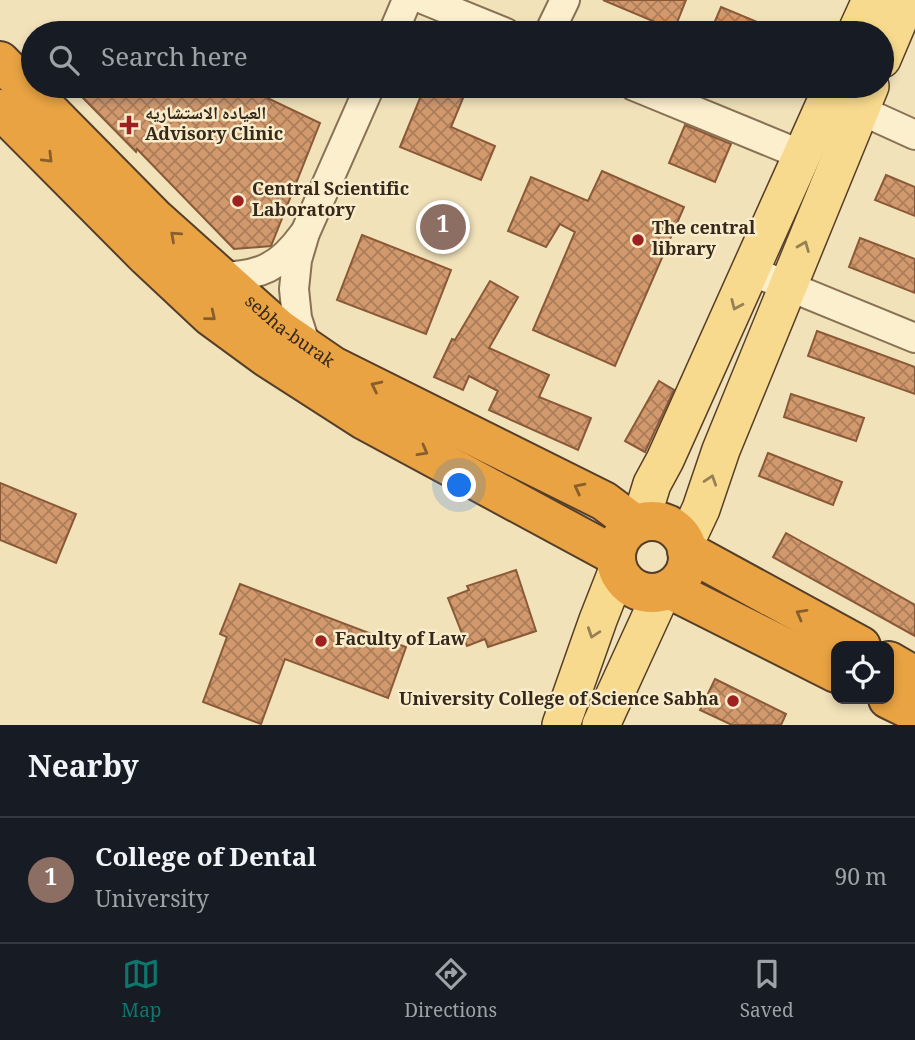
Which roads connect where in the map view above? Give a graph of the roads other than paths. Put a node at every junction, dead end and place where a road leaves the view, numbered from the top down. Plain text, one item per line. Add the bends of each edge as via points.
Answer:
1 (407, 0) edge
2 (425, 0) edge
3 (565, 0) edge
4 (871, 0) edge
5 (907, 0) edge
6 (398, 21) edge
7 (477, 21) edge
8 (555, 21) edge
9 (861, 21) edge
10 (894, 31) edge
11 (0, 61) edge
12 (21, 82) edge
13 (37, 98) edge
14 (365, 98) edge
15 (663, 98) edge
16 (828, 98) edge
17 (865, 98) edge
18 (0, 109) edge
19 (915, 135) edge
20 (802, 155) junction
21 (305, 233) junction
22 (751, 271) junction
23 (220, 277) junction
24 (788, 285) junction
25 (915, 338) edge
26 (306, 346) junction
27 (628, 543) junction
28 (686, 547) junction
29 (665, 590) junction
30 (852, 641) edge
31 (894, 664) edge
32 (831, 671) edge
33 (915, 676) edge
34 (894, 702) edge
35 (915, 712) edge
36 (561, 725) edge
37 (601, 725) edge

1 - 6 street
2 - 7 street
3 - 8 street
4 - 9 main road
5 - 10 main road
12 -> 11 highway, sebha-burak
23 -> 13 highway, sebha-burak
14 - 21 street
15 - 20 street
16 - 20 main road
17 - 19 street
24 -> 17 main road
18 -> 27 highway, sebha-burak via 201,308 255,349 364,420
20 - 22 main road
21 - 23 street via 290,253 270,268
21 - 26 street via 294,289
22 - 24 street
22 -> 27 main road
23 - 26 highway, sebha-burak via 279,329
24 - 25 street
28 -> 24 main road
27 -> 26 highway, sebha-burak via 604,501 333,366
27 - 28 highway via 662,523 679,534
27 - 29 highway via 624,579 640,591
27 -> 36 main road
28 - 29 highway via 686,569
30 -> 28 highway
29 - 32 highway
29 - 37 main road
31 - 33 highway
34 - 35 highway

